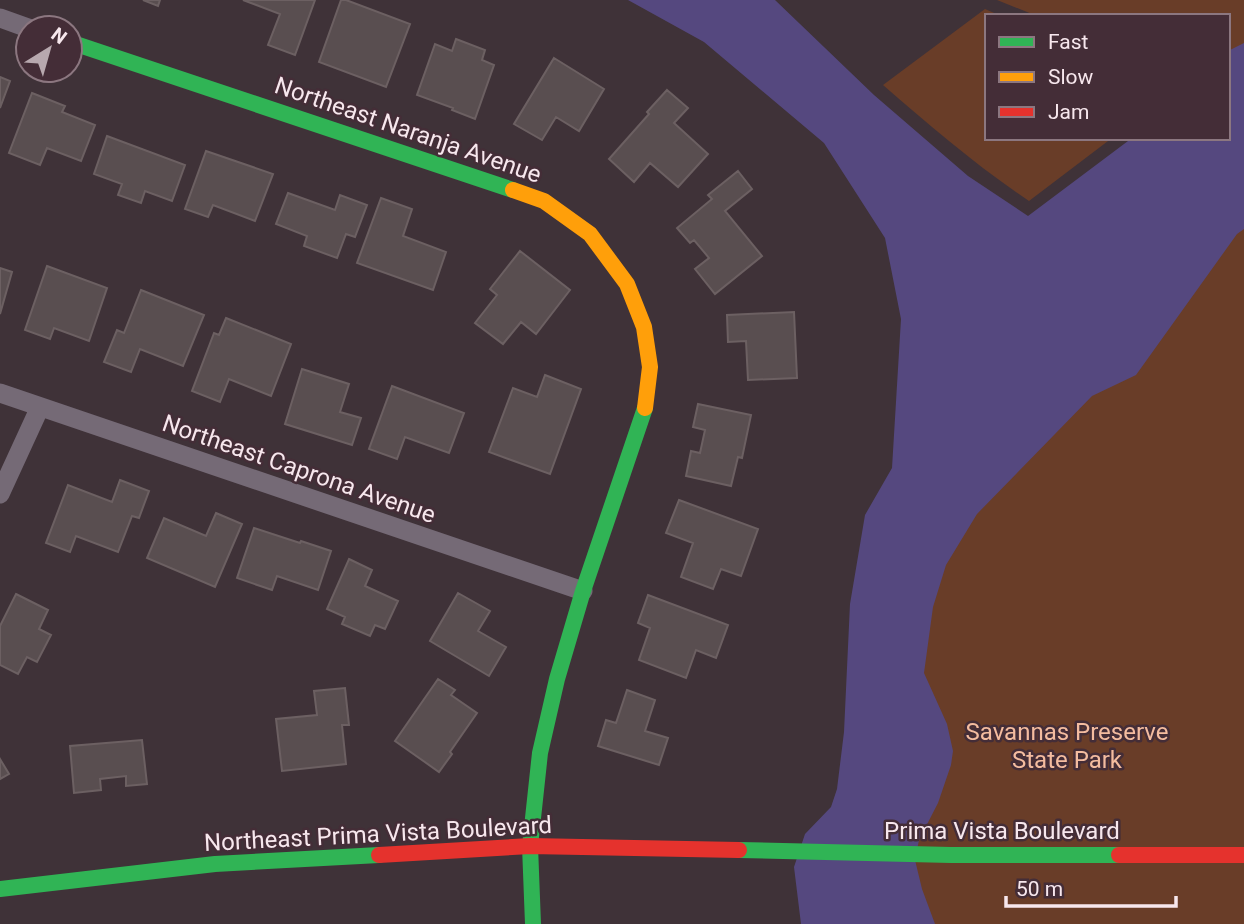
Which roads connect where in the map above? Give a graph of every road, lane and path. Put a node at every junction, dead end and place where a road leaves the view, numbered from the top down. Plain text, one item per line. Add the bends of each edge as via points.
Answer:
1 (84, 47) edge
2 (0, 393) edge
3 (40, 407) junction
4 (0, 494) edge
5 (583, 590) junction
6 (530, 846) junction
7 (760, 850) joint
8 (1244, 855) edge
9 (0, 889) edge
10 (533, 924) edge

1 - 5 street, Northeast Naranja Avenue via 544,201 590,234 627,284 644,327 650,367 645,411
2 - 3 street, Northeast Caprona Avenue
3 - 4 street
3 - 5 street, Northeast Caprona Avenue
5 - 6 street, Northeast Naranja Avenue via 540,753
6 - 7 street, Northeast Prima Vista Boulevard
6 - 9 street, Northeast Prima Vista Boulevard via 215,864
6 - 10 street, Northeast Naranja Avenue
7 - 8 street, Prima Vista Boulevard

